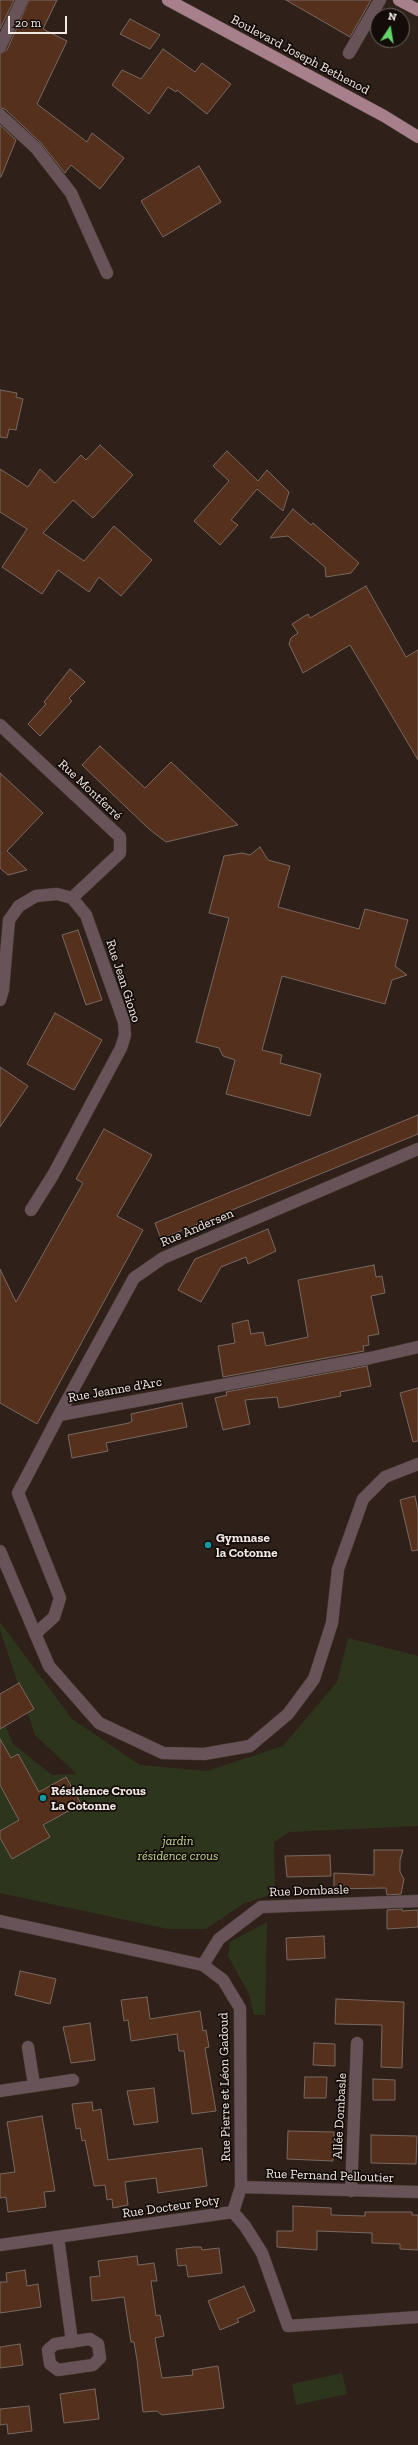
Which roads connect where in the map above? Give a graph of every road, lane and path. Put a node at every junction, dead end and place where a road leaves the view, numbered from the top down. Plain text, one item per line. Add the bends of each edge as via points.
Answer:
1 (22, 0) edge
2 (168, 0) edge
3 (380, 0) edge
4 (399, 0) edge
5 (418, 10) edge
6 (0, 47) edge
7 (349, 53) dead end
8 (0, 115) edge
9 (418, 137) edge
10 (107, 274) dead end
11 (0, 725) edge
12 (72, 898) junction
13 (0, 1000) edge
14 (418, 1149) edge
15 (31, 1210) dead end
16 (418, 1347) edge
17 (59, 1415) junction
18 (418, 1464) edge
19 (0, 1551) edge
20 (35, 1634) junction
21 (418, 1901) edge
22 (0, 1921) edge
23 (203, 1965) junction
24 (357, 2043) dead end
25 (28, 2047) dead end
26 (73, 2080) dead end
27 (34, 2085) junction
28 (0, 2091) edge
29 (241, 2187) junction
30 (350, 2191) junction
31 (418, 2192) edge
32 (233, 2212) junction
33 (58, 2237) junction
34 (0, 2245) edge
35 (418, 2317) edge
36 (72, 2342) dead end

1 - 6 street
2 - 9 main road, Boulevard Joseph Bethenod via 384,116
3 - 7 street
4 - 5 main road
8 - 10 street via 36,148 71,193
11 - 12 street, Rue Montferré via 120,837 120,853
12 - 13 street via 57,894 36,896 18,906 9,920
12 - 15 street, Rue Jean Giono via 86,915 124,1022 125,1035 121,1048 53,1175
14 - 17 street, Rue Andersen via 163,1258 134,1278
16 - 17 street, Rue Jeanne d'Arc
17 - 20 street, Rue Jeanne d'Arc via 18,1493 60,1598 54,1617
18 - 20 street via 385,1477 363,1499 338,1569 332,1623 314,1679 288,1714 250,1746 204,1754 163,1753 99,1723 49,1666
19 - 20 street
21 - 23 street, Rue Dombasle via 261,1907 219,1940
22 - 23 street, Rue Pierre et Léon Gadoud
23 - 29 street, Rue Pierre et Léon Gadoud via 223,1980 240,2008
24 - 30 street, Allée Dombasle
25 - 27 street
26 - 27 street
27 - 28 street
29 - 30 street, Rue Fernand Pelloutier
29 - 32 street, Rue Pierre et Léon Gadoud
30 - 31 street, Rue Fernand Pelloutier
32 - 33 street, Rue Docteur Poty
32 - 35 street, Rue Docteur Poty via 262,2252 288,2326
33 - 34 street, Rue Docteur Poty
33 - 36 street

